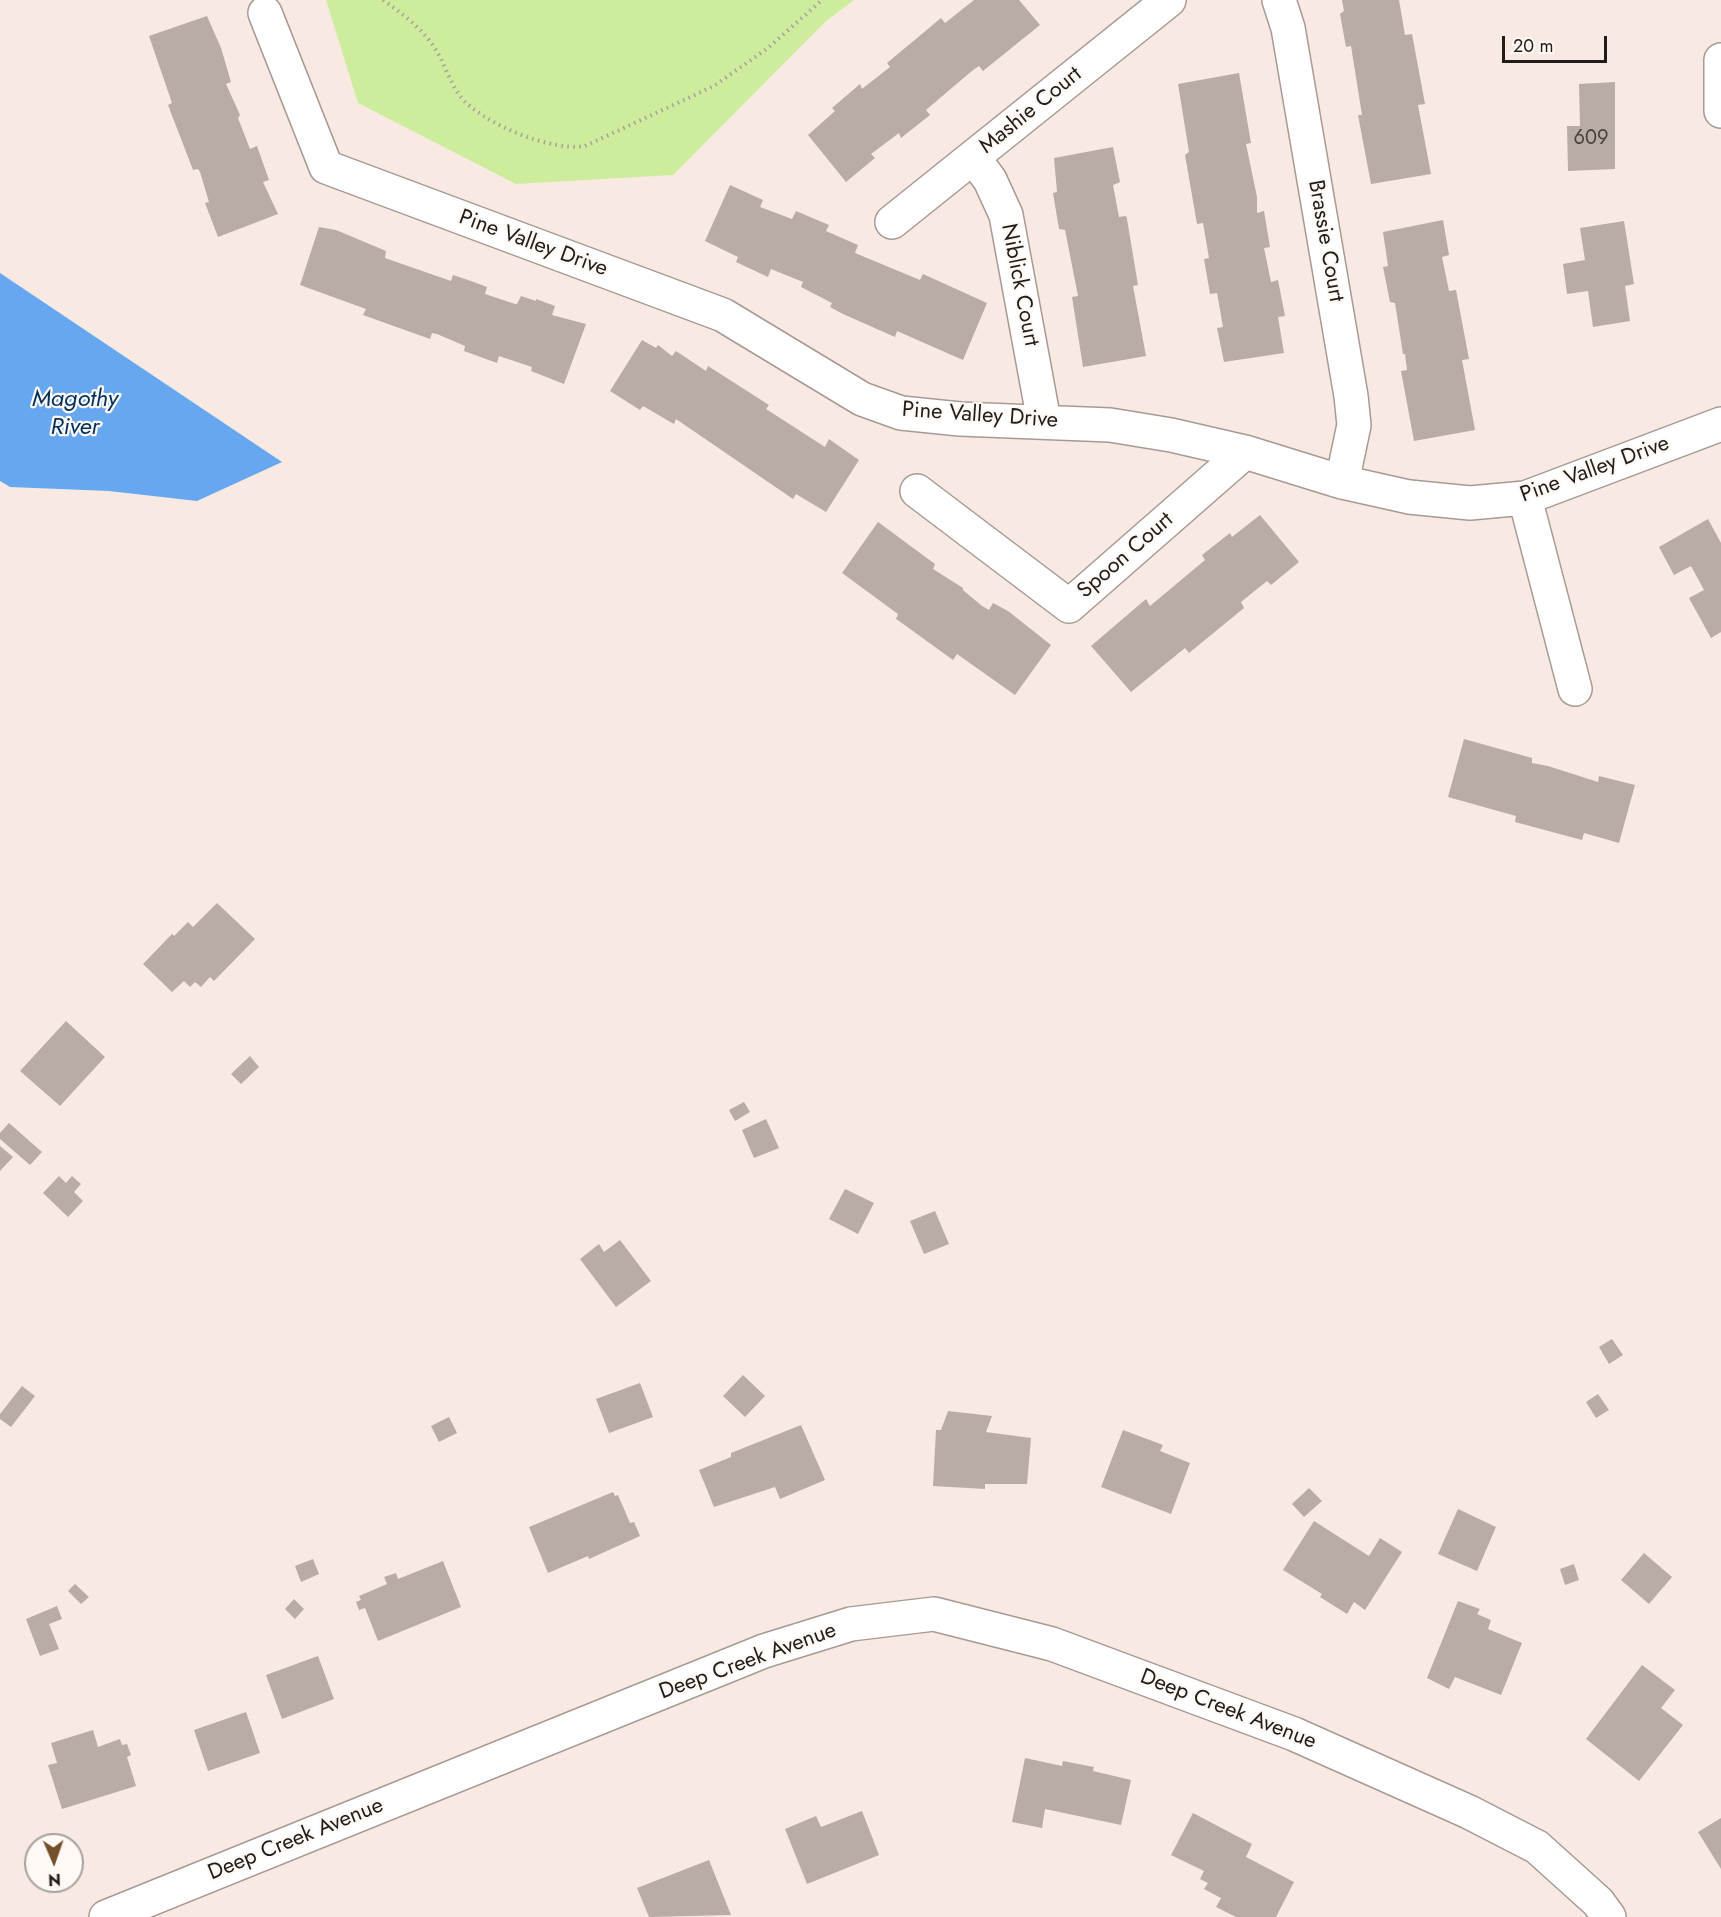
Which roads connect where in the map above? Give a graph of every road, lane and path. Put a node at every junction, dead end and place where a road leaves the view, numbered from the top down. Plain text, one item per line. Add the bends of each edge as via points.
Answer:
1 (383, 0) edge
2 (822, 0) edge
3 (1169, 0) edge
4 (1279, 0) edge
5 (265, 13) dead end
6 (1721, 60) edge
7 (1721, 111) edge
8 (973, 157) junction
9 (892, 222) dead end
10 (1044, 421) junction
11 (1721, 424) edge
12 (1245, 452) junction
13 (1342, 482) junction
14 (917, 491) dead end
15 (1525, 498) junction
16 (1575, 689) dead end
17 (106, 1917) edge
18 (1609, 1917) edge

1 - 2 path via 424,33 459,95 469,105 536,140 570,149 585,146 714,86 768,48
3 - 8 street, Mashie Court
4 - 13 street, Brassie Court via 1288,28 1351,396 1354,425
5 - 10 street, Pine Valley Drive via 326,167 723,315 862,399 901,413
6 - 7 street
8 - 9 street, Mashie Court
8 - 10 street, Niblick Court via 990,180 1006,215
10 - 12 street, Pine Valley Drive via 1110,425
11 - 15 street, Pine Valley Drive
12 - 13 street, Pine Valley Drive
12 - 14 street, Spoon Court via 1069,606
13 - 15 street, Pine Valley Drive via 1409,497 1470,503
15 - 16 street
17 - 18 street, Deep Creek Avenue via 764,1651 851,1624 934,1614 1074,1652 1294,1734 1469,1812 1537,1846

